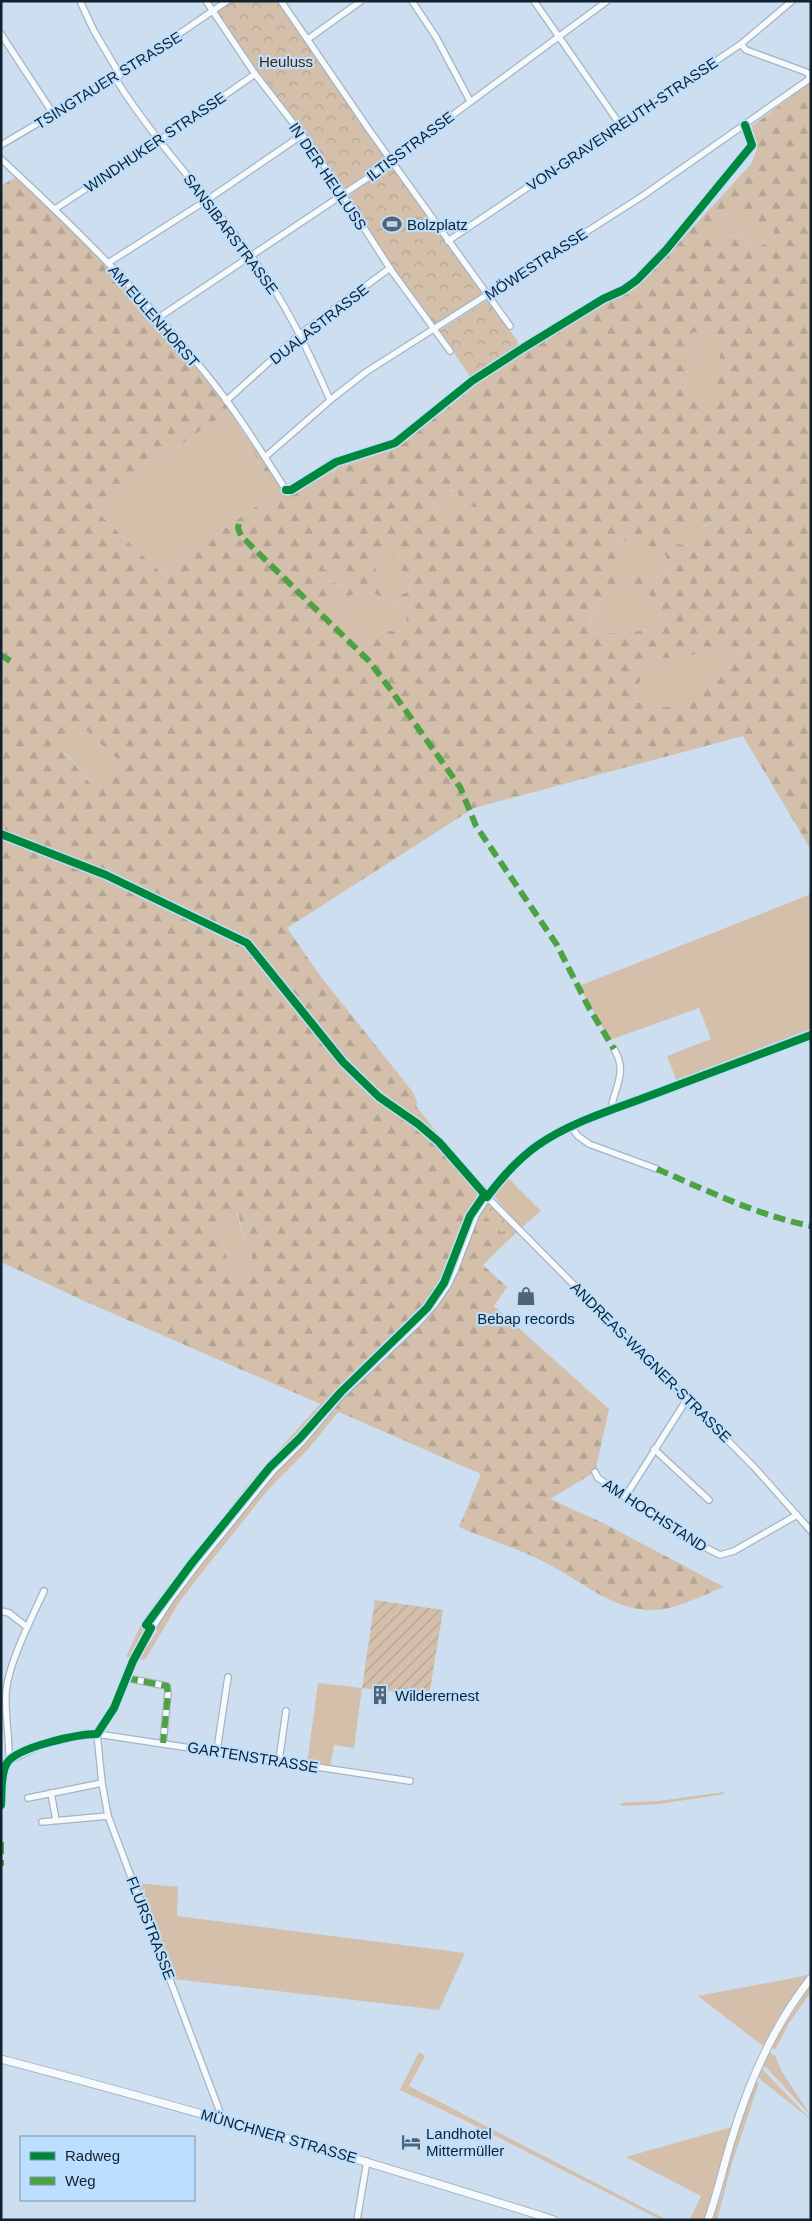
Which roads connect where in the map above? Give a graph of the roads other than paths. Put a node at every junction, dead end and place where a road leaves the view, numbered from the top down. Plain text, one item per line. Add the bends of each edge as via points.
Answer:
1 (80, 1) edge
2 (206, 1) edge
3 (227, 1) edge
4 (281, 1) edge
5 (361, 1) edge
6 (412, 1) edge
7 (534, 1) edge
8 (607, 1) edge
9 (792, 1) edge
10 (214, 12) junction
11 (1, 34) edge
12 (558, 36) junction
13 (308, 39) junction
14 (741, 44) junction
15 (256, 74) junction
16 (810, 75) edge
17 (118, 76) junction
18 (470, 101) junction
19 (54, 115) junction
20 (621, 126) junction
21 (302, 135) junction
22 (158, 142) junction
23 (1, 145) edge
24 (1, 159) edge
25 (392, 159) junction
26 (343, 195) junction
27 (207, 200) junction
28 (54, 209) junction
29 (448, 241) junction
30 (252, 257) junction
31 (108, 263) junction
32 (390, 268) junction
33 (487, 296) junction
34 (158, 318) junction
35 (510, 326) dead end
36 (434, 329) junction
37 (300, 334) junction
38 (450, 351) dead end
39 (330, 400) junction
40 (226, 401) junction
41 (265, 457) junction
42 (286, 490) dead end
43 (614, 1049) dead end
44 (664, 1090) dead end
45 (611, 1109) junction
46 (571, 1127) junction
47 (657, 1169) dead end
48 (487, 1197) junction
49 (687, 1399) junction
50 (654, 1449) junction
51 (594, 1472) dead end
52 (625, 1497) junction
53 (709, 1500) dead end
54 (797, 1515) junction
55 (811, 1530) edge
56 (44, 1590) dead end
57 (1, 1611) edge
58 (27, 1627) junction
59 (228, 1677) dead end
60 (126, 1678) junction
61 (286, 1711) dead end
62 (97, 1734) junction
63 (163, 1743) junction
64 (218, 1750) junction
65 (10, 1759) junction
66 (279, 1761) junction
67 (4, 1764) edge
68 (410, 1781) dead end
69 (102, 1783) junction
70 (51, 1793) junction
71 (28, 1798) dead end
72 (1, 1805) edge
73 (108, 1816) junction
74 (56, 1820) junction
75 (42, 1822) dead end
76 (811, 1978) edge
77 (1, 2060) edge
78 (218, 2118) junction
79 (367, 2161) junction
80 (357, 2220) edge
81 (554, 2220) edge
82 (708, 2220) edge

1 - 17 street, SANSIBARSTRASSE
2 - 10 street, IN DER HEULUSS
3 - 10 street, TSINGTAUER STRASSE
4 - 13 street
5 - 13 street
6 - 18 street via 436,37
7 - 12 street
8 - 12 street, ILTISSTRASSE
9 - 14 street, VON-GRAVENREUTH-STRASSE
10 - 15 street, IN DER HEULUSS
10 - 17 street, TSINGTAUER STRASSE
11 - 19 street
12 - 18 street, ILTISSTRASSE
12 - 20 street
13 - 25 street
14 - 16 street via 746,50
14 - 20 street, VON-GRAVENREUTH-STRASSE
15 - 21 street, IN DER HEULUSS
15 - 22 street, WINDHUKER STRASSE
16 - 33 street, MÖWESTRASSE via 804,83 641,197
17 - 19 street, TSINGTAUER STRASSE
17 - 22 street, SANSIBARSTRASSE
18 - 25 street, ILTISSTRASSE
19 - 23 street, TSINGTAUER STRASSE
20 - 29 street, VON-GRAVENREUTH-STRASSE
21 - 26 street, IN DER HEULUSS
21 - 27 street
22 - 27 street, SANSIBARSTRASSE
22 - 28 street, WINDHUKER STRASSE
24 - 28 street, AM EULENHORST
25 - 26 street, ILTISSTRASSE
25 - 29 street
26 - 30 street, ILTISSTRASSE
26 - 32 street, IN DER HEULUSS
27 - 30 street, SANSIBARSTRASSE
27 - 31 street
28 - 31 street, AM EULENHORST
29 - 33 street
30 - 34 street, ILTISSTRASSE
30 - 37 street, SANSIBARSTRASSE
31 - 34 street, AM EULENHORST
32 - 36 street, IN DER HEULUSS
32 - 37 street, DUALASTRASSE
33 - 35 street
33 - 36 street, MÖWESTRASSE
34 - 40 street, AM EULENHORST
36 - 38 street, IN DER HEULUSS
36 - 39 street, MÖWESTRASSE via 366,372
37 - 39 street, SANSIBARSTRASSE
37 - 40 street, DUALASTRASSE
39 - 41 street, MÖWESTRASSE
40 - 41 street, AM EULENHORST
41 - 42 street, AM EULENHORST
43 - 45 street via 621,1071
44 - 45 street
45 - 46 street
46 - 47 street via 589,1144
46 - 48 street via 529,1152 500,1179
48 - 49 street, ANDREAS-WAGNER-STRASSE
48 - 60 street via 468,1232 448,1285 435,1304 342,1395 273,1471 171,1599 140,1647
49 - 50 street
49 - 54 street, ANDREAS-WAGNER-STRASSE
50 - 52 street
50 - 53 street
51 - 52 street, AM HOCHSTAND
52 - 54 street, AM HOCHSTAND via 679,1534 720,1555 734,1551
54 - 55 street, ANDREAS-WAGNER-STRASSE
56 - 58 street
57 - 58 street
58 - 65 street via 6,1692
59 - 64 street
60 - 62 street via 114,1708
60 - 63 street via 161,1683 168,1688
61 - 66 street
62 - 63 street, GARTENSTRASSE
62 - 65 street, GARTENSTRASSE via 48,1742
62 - 69 street, FLURSTRASSE
63 - 64 street, GARTENSTRASSE
64 - 66 street, GARTENSTRASSE
65 - 67 street
66 - 68 street, GARTENSTRASSE
67 - 72 street
69 - 70 street
69 - 73 street, FLURSTRASSE
70 - 71 street
70 - 74 street
73 - 74 street
73 - 78 street, FLURSTRASSE via 220,2112
74 - 75 street
76 - 82 main road via 779,2026 752,2079
77 - 78 main road, MÜNCHNER STRASSE
78 - 79 main road, MÜNCHNER STRASSE
79 - 80 street
79 - 81 main road, MÜNCHNER STRASSE

